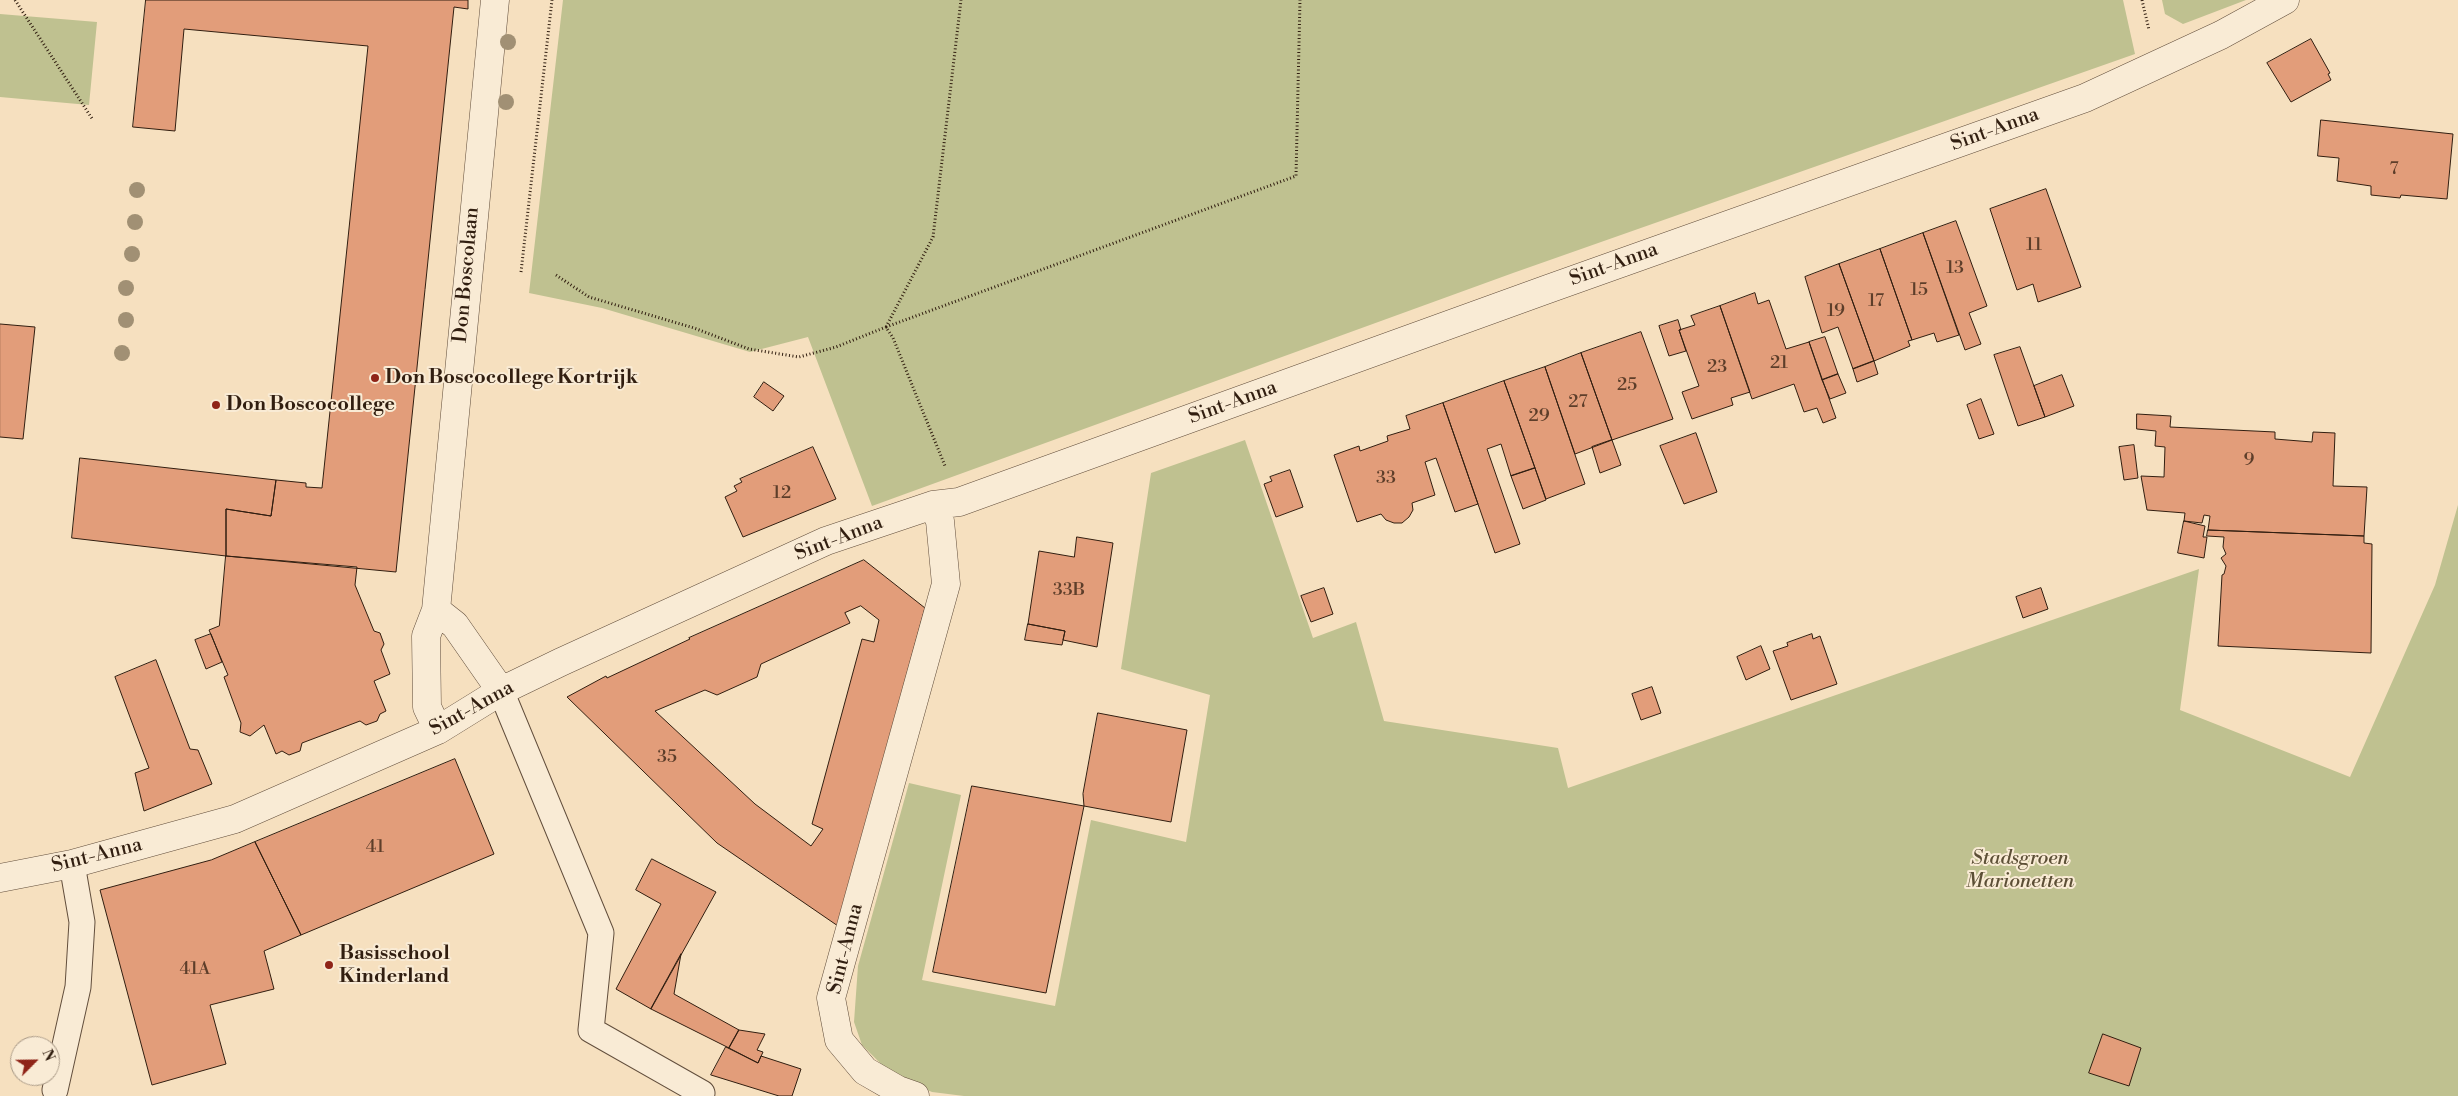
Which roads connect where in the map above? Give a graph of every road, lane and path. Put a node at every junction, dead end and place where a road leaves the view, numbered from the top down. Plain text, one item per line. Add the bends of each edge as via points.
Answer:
1 (15, 0) edge
2 (495, 0) edge
3 (552, 0) edge
4 (961, 0) edge
5 (1300, 0) edge
6 (2285, 0) edge
7 (93, 120) dead end
8 (521, 272) dead end
9 (556, 275) dead end
10 (886, 328) junction
11 (959, 502) junction
12 (933, 505) junction
13 (436, 610) junction
14 (501, 691) junction
15 (438, 730) junction
16 (72, 864) junction
17 (0, 878) edge
18 (55, 1090) dead end
19 (702, 1093) dead end
20 (915, 1096) edge

1 - 7 path
2 - 13 street, Don Boscolaan
3 - 8 path
4 - 10 path via 933,236
5 - 10 path via 1296,176
6 - 11 street, Sint-Anna via 2221,35 2085,98
9 - 10 path via 589,296 758,350 799,357
10 - 11 path via 893,338
11 - 12 street, Sint-Anna
12 - 14 street, Sint-Anna via 826,541
12 - 20 street, Sint-Anna via 940,521 946,584 832,998 839,1040 865,1071
13 - 14 street via 455,626
13 - 15 street, Don Boscolaan via 426,636 427,707
14 - 15 street, Sint-Anna
14 - 19 lane via 601,933 591,1030
15 - 16 street, Sint-Anna via 235,819
16 - 17 street, Sint-Anna
16 - 18 lane via 82,922 78,987

